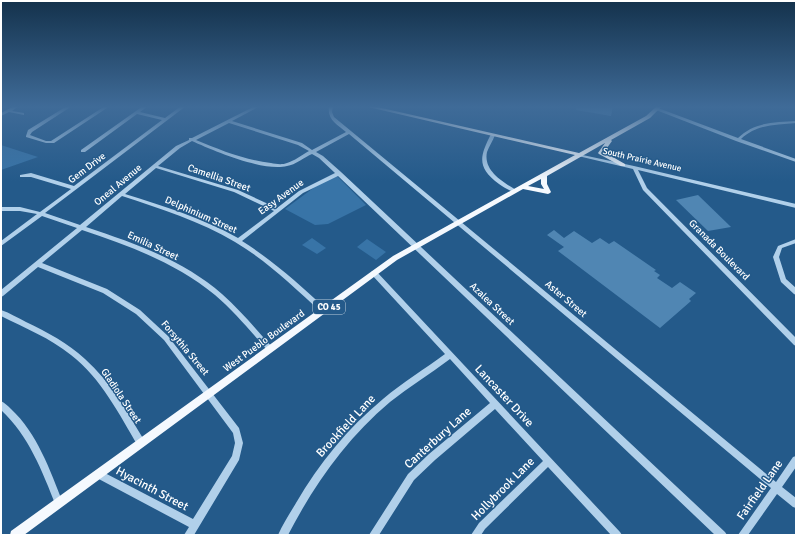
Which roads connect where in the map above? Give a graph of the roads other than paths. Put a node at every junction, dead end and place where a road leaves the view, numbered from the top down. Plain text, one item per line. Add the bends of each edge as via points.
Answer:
1 (30, 131) edge
2 (69, 131) edge
3 (111, 131) edge
4 (151, 131) edge
5 (208, 131) edge
6 (259, 131) edge
7 (476, 131) edge
8 (621, 131) edge
9 (716, 131) edge
10 (747, 131) edge
11 (349, 132) joint
12 (494, 135) junction
13 (612, 136) junction
14 (192, 139) junction
15 (738, 140) junction
16 (83, 151) dead end
17 (313, 152) junction
18 (580, 155) junction
19 (796, 161) edge
20 (622, 165) junction
21 (154, 166) junction
22 (634, 167) junction
23 (339, 173) junction
24 (544, 174) junction
25 (22, 176) dead end
26 (74, 188) junction
27 (517, 189) junction
28 (121, 194) junction
29 (796, 206) edge
30 (1, 209) edge
31 (277, 210) junction
32 (41, 214) junction
33 (458, 222) junction
34 (80, 228) junction
35 (238, 241) junction
36 (796, 241) edge
37 (1, 244) edge
38 (415, 246) junction
39 (37, 264) junction
40 (374, 274) junction
41 (796, 292) edge
42 (1, 294) edge
43 (323, 310) junction
44 (1, 313) edge
45 (796, 343) edge
46 (270, 349) junction
47 (450, 355) junction
48 (209, 393) junction
49 (495, 404) junction
50 (1, 405) edge
51 (141, 443) junction
52 (796, 460) edge
53 (548, 461) junction
54 (98, 474) junction
55 (776, 487) junction
56 (58, 503) junction
57 (796, 504) edge
58 (195, 525) junction
59 (613, 533) edge
60 (14, 535) edge
61 (189, 535) edge
62 (284, 535) edge
63 (374, 535) edge
64 (476, 535) edge
65 (722, 535) edge
66 (743, 535) edge

1 - 2 street via 28,136 52,142
3 - 16 street
4 - 26 street, Gem Drive
5 - 14 street, Oneal Avenue
6 - 17 street, Azalea Street via 300,144
7 - 12 main road, South Prairie Avenue
8 - 13 main road, West Pueblo Boulevard / CO 45
9 - 15 street
10 - 15 street
11 - 17 street
11 - 33 street, Aster Street
12 - 18 main road, South Prairie Avenue
12 - 27 street via 485,153 487,167 494,178
13 - 18 main road, West Pueblo Boulevard / CO 45
13 - 20 main road via 601,153
14 - 17 street via 249,160 276,166 287,165
14 - 21 street, Oneal Avenue
15 - 19 street
17 - 23 street, Azalea Street
18 - 20 street, South Prairie Avenue
18 - 24 main road, West Pueblo Boulevard / CO 45
20 - 22 street, South Prairie Avenue
21 - 28 street, Oneal Avenue
21 - 31 street, Camellia Street via 236,191
22 - 29 street, South Prairie Avenue
22 - 45 street, Granada Boulevard via 644,189
23 - 31 street, Easy Avenue via 301,192
23 - 38 street, Azalea Street
24 - 27 main road, West Pueblo Boulevard / CO 45
24 - 27 main road via 544,184 548,192
25 - 26 street via 31,175
26 - 32 street, Gem Drive
27 - 33 main road, West Pueblo Boulevard / CO 45
28 - 34 street, Oneal Avenue
28 - 35 street, Delphinium Street via 173,211
30 - 32 street, Emilia Street via 16,207
31 - 35 street, Easy Avenue
32 - 34 street, Emilia Street
32 - 37 street, Gem Drive
33 - 38 main road, West Pueblo Boulevard / CO 45
33 - 55 street, Aster Street
34 - 39 street, Oneal Avenue
34 - 46 street, Emilia Street via 136,246 193,276 218,294
35 - 43 street, Delphinium Street via 292,282
36 - 41 street via 780,248 776,257 783,280
38 - 40 main road, West Pueblo Boulevard / CO 45
38 - 65 street, Azalea Street
39 - 42 street, Oneal Avenue
39 - 48 street, Forsythia Street via 105,291 138,312 166,338
40 - 43 main road, West Pueblo Boulevard / CO 45
40 - 47 street, Lancaster Drive
43 - 46 main road, West Pueblo Boulevard / CO 45
44 - 51 street, Gladiola Street via 57,341 82,360 102,382
46 - 48 main road, West Pueblo Boulevard / CO 45
47 - 49 street, Lancaster Drive
47 - 62 street, Brookfield Lane via 378,408 356,430 320,474 294,514
48 - 51 main road, West Pueblo Boulevard / CO 45
48 - 58 street, Forsythia Street via 236,432 238,450
49 - 53 street, Lancaster Drive
49 - 63 street, Canterbury Lane via 411,477
50 - 56 street via 10,412 33,444
51 - 54 main road, West Pueblo Boulevard / CO 45
52 - 55 street, Fairfield Lane
53 - 59 street, Lancaster Drive
53 - 64 street, Hollybrook Lane
54 - 56 main road, West Pueblo Boulevard / CO 45
54 - 58 street, Hyacinth Street
55 - 57 street, Aster Street
55 - 66 street, Fairfield Lane
56 - 60 main road, West Pueblo Boulevard / CO 45
58 - 61 street, Forsythia Street

